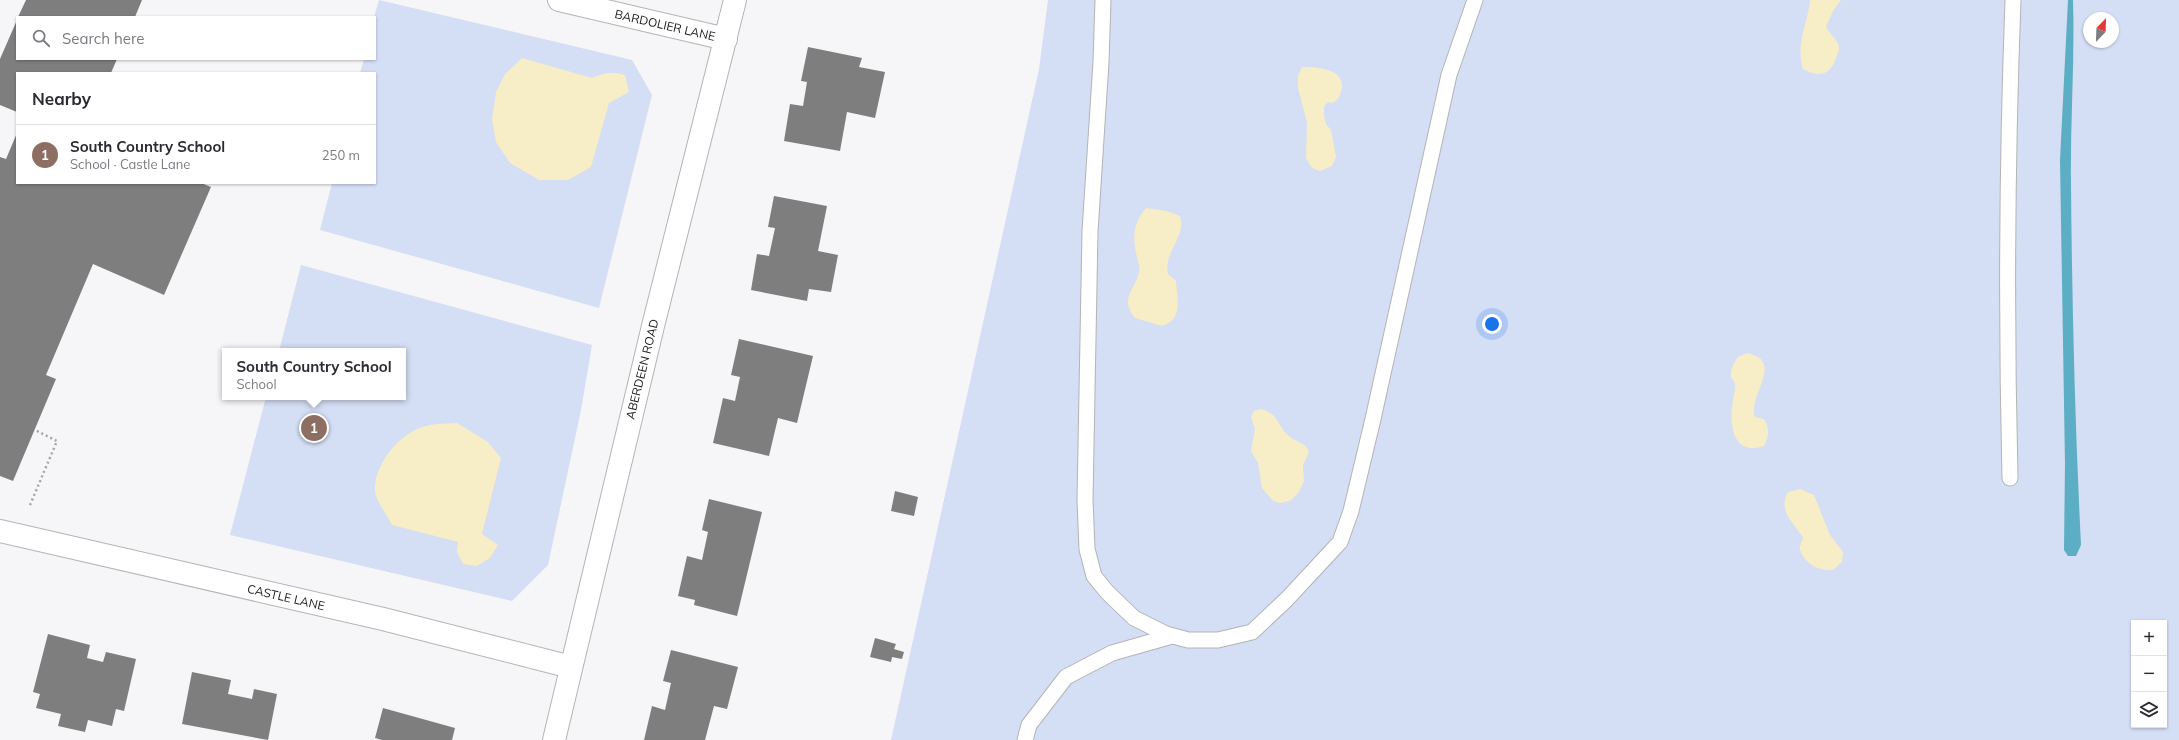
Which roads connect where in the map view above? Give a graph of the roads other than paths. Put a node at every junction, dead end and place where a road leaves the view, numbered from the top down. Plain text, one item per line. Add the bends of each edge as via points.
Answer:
1 (559, 0) edge
2 (735, 0) edge
3 (1103, 0) edge
4 (1475, 0) edge
5 (2013, 0) edge
6 (726, 39) junction
7 (2010, 478) dead end
8 (0, 531) edge
9 (1172, 636) junction
10 (571, 667) junction
11 (554, 740) edge
12 (1025, 740) edge

1 - 6 street, BARDOLIER LANE
2 - 6 street, ABERDEEN ROAD
3 - 9 lane via 1090,231 1084,500 1087,549 1094,576 1107,592 1134,618
4 - 9 lane via 1449,75 1373,420 1351,511 1340,542 1252,632 1218,640 1188,640
5 - 7 lane via 2008,139 2006,346
6 - 10 street, ABERDEEN ROAD via 652,326
8 - 10 street, CASTLE LANE via 383,619
9 - 12 lane via 1112,653 1066,677 1029,725
10 - 11 street, ABERDEEN ROAD

